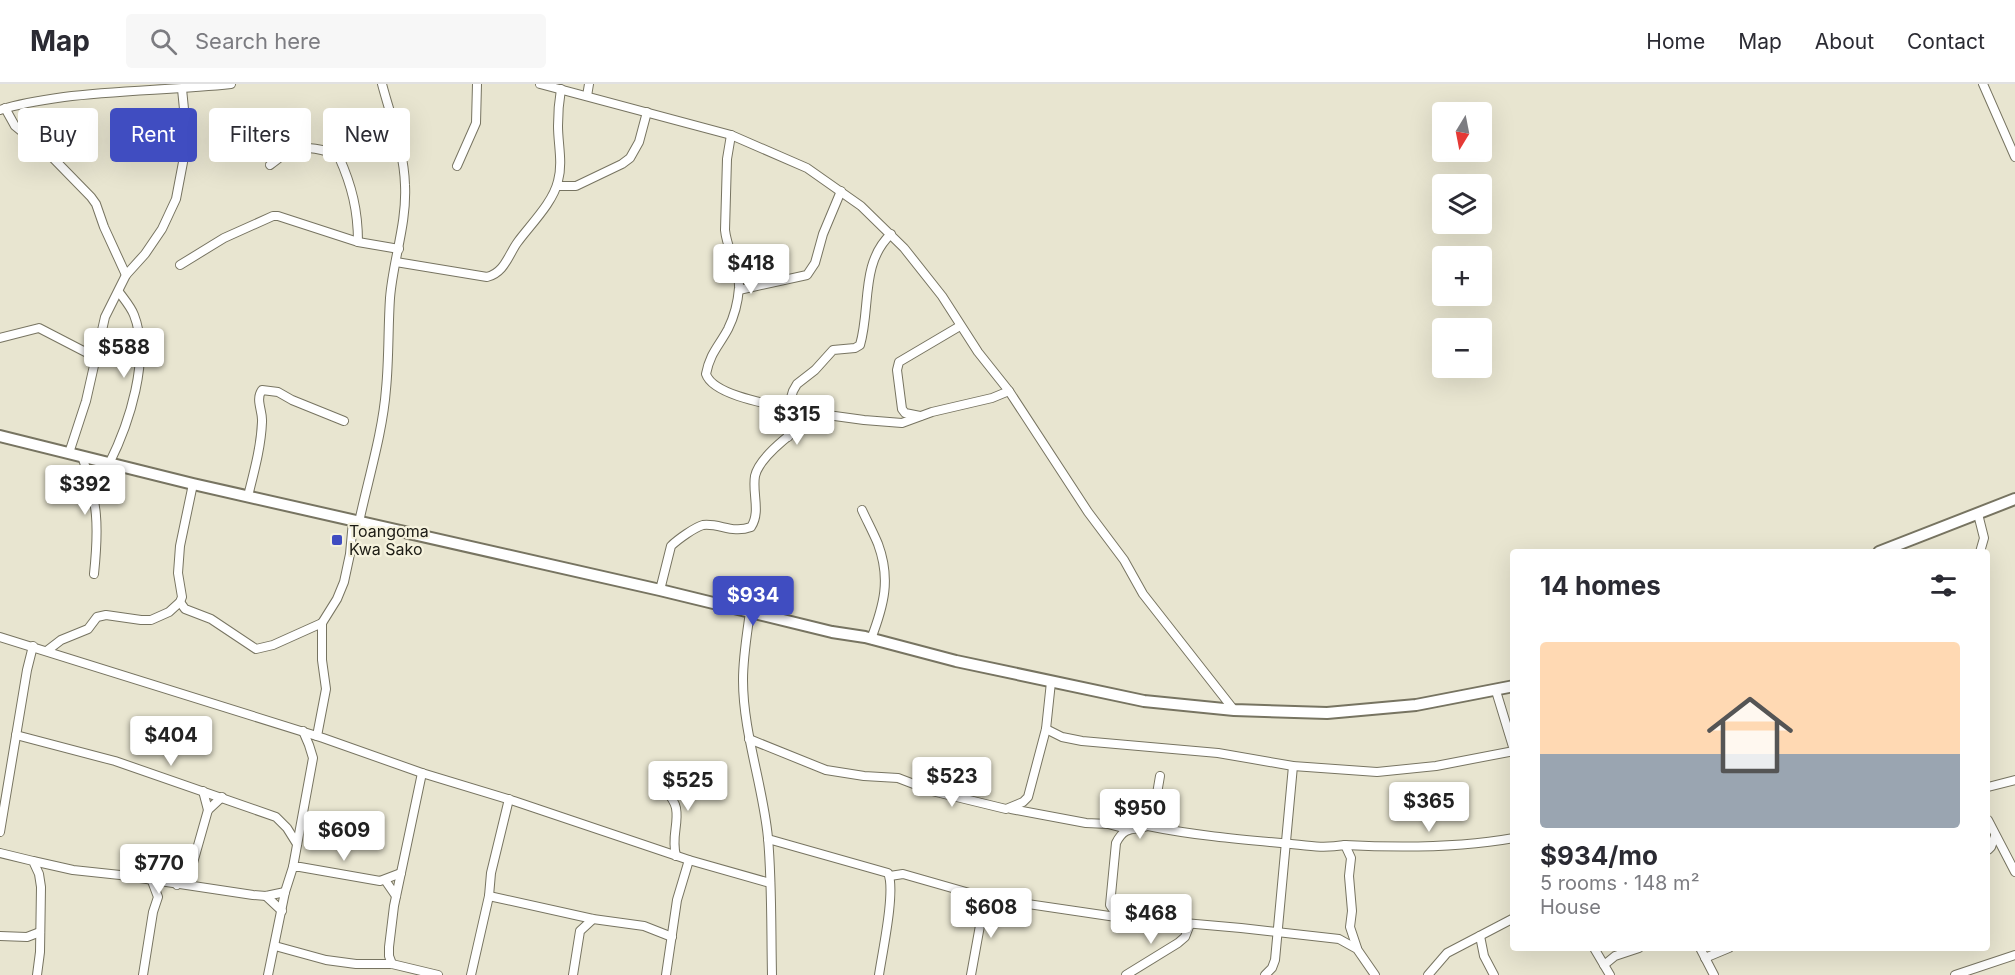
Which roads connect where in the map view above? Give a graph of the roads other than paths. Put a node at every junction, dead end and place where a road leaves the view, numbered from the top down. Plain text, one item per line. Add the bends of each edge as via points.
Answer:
1 (231, 84) edge
2 (382, 84) edge
3 (477, 84) edge
4 (540, 84) edge
5 (589, 84) edge
6 (1983, 84) edge
7 (128, 88) edge
8 (182, 89) junction
9 (561, 89) junction
10 (587, 96) junction
11 (2, 109) edge
12 (647, 112) junction
13 (731, 135) junction
14 (2015, 157) edge
15 (270, 165) dead end
16 (457, 166) dead end
17 (557, 186) junction
18 (840, 191) junction
19 (891, 234) junction
20 (358, 242) junction
21 (399, 249) junction
22 (396, 262) junction
23 (180, 265) dead end
24 (126, 275) junction
25 (739, 290) junction
26 (119, 292) junction
27 (960, 326) junction
28 (0, 338) edge
29 (97, 358) junction
30 (1009, 391) junction
31 (788, 408) junction
32 (922, 417) junction
33 (344, 421) dead end
34 (0, 436) edge
35 (788, 437) junction
36 (69, 453) junction
37 (82, 456) junction
38 (109, 464) junction
39 (193, 484) junction
40 (248, 496) junction
41 (2015, 500) edge
42 (862, 510) dead end
43 (1978, 514) junction
44 (356, 522) junction
45 (1887, 549) edge
46 (1981, 549) edge
47 (94, 574) dead end
48 (660, 590) junction
49 (180, 602) junction
50 (750, 612) junction
51 (322, 623) junction
52 (0, 637) edge
53 (871, 639) junction
54 (33, 646) junction
55 (48, 650) junction
56 (1051, 682) junction
57 (1510, 687) edge
58 (1496, 691) junction
59 (1234, 710) junction
60 (1046, 729) junction
61 (303, 731) junction
62 (16, 735) junction
63 (317, 736) junction
64 (1510, 737) edge
65 (749, 739) junction
66 (1510, 751) edge
67 (1293, 766) junction
68 (422, 773) junction
69 (1160, 776) dead end
70 (2015, 780) edge
71 (660, 783) dead end
72 (1990, 786) edge
73 (203, 791) junction
74 (222, 797) junction
75 (509, 799) junction
76 (1006, 809) junction
77 (208, 810) junction
78 (1990, 825) edge
79 (1148, 826) junction
80 (1127, 829) junction
81 (0, 832) edge
82 (1995, 836) junction
83 (768, 839) junction
84 (1510, 839) edge
85 (1285, 843) junction
86 (297, 844) junction
87 (1345, 845) junction
88 (1990, 848) edge
89 (0, 853) edge
90 (676, 856) junction
91 (689, 860) junction
92 (33, 861) junction
93 (293, 867) junction
94 (2015, 872) edge
95 (401, 873) junction
96 (890, 876) junction
97 (385, 880) junction
98 (152, 881) junction
99 (770, 883) junction
100 (173, 884) junction
101 (285, 892) junction
102 (975, 895) junction
103 (266, 896) junction
104 (396, 896) junction
105 (489, 896) junction
106 (158, 897) junction
107 (985, 898) junction
108 (282, 911) junction
109 (577, 915) junction
110 (982, 915) junction
111 (1123, 918) junction
112 (593, 919) junction
113 (1510, 920) edge
114 (1190, 924) junction
115 (1350, 927) junction
116 (40, 932) junction
117 (580, 932) junction
118 (1278, 932) junction
119 (0, 936) edge
120 (1480, 936) junction
121 (672, 937) junction
122 (1339, 939) junction
123 (275, 946) junction
124 (1357, 949) junction
125 (1596, 951) edge
126 (1633, 951) edge
127 (1702, 951) edge
128 (1722, 951) edge
129 (2015, 955) edge
130 (1705, 958) junction
131 (394, 965) junction
132 (1604, 965) junction
133 (37, 975) edge
134 (143, 975) edge
135 (268, 975) edge
136 (408, 975) edge
137 (438, 975) edge
138 (471, 975) edge
139 (573, 975) edge
140 (666, 975) edge
141 (772, 975) edge
142 (879, 975) edge
143 (971, 975) edge
144 (1126, 975) edge
145 (1265, 975) edge
146 (1375, 975) edge
147 (1428, 975) edge
148 (1494, 975) edge
149 (1610, 975) edge
150 (1714, 975) edge
151 (1954, 975) edge

1 - 8 street
2 - 21 street via 396,127 405,176
3 - 16 street via 476,123
4 - 9 street
5 - 10 street
6 - 14 street
7 - 8 street
7 - 11 street
8 - 24 street via 184,157 176,199 162,229
9 - 10 street
9 - 17 street via 561,166
10 - 12 street
11 - 24 street via 91,197
12 - 13 street
12 - 17 street via 630,158 576,186
13 - 18 street via 807,168
13 - 25 street via 725,230
15 - 20 street via 288,152 305,148 339,157 354,193
17 - 22 street via 503,267 492,275
18 - 19 street
18 - 25 street via 815,263 807,275
19 - 27 street via 942,296
19 - 31 street via 872,266 860,345 831,352 797,384
20 - 21 street
20 - 23 street via 273,216 224,238
21 - 22 street
22 - 44 street via 381,422
24 - 26 street
25 - 31 street via 727,330 708,363 708,380 734,394
26 - 29 street via 105,317
26 - 38 street via 134,315 140,355 137,384
27 - 30 street
27 - 32 street via 899,362 903,410
28 - 29 street via 39,328
29 - 36 street
30 - 32 street
30 - 59 street via 1143,594
31 - 35 street
32 - 35 street via 893,423 820,414
33 - 40 street via 278,392 262,390 258,397 261,436
34 - 36 main road
35 - 48 street via 758,468 756,515 751,527 734,531 705,525 676,541 671,546
36 - 37 main road
37 - 38 main road
37 - 47 street via 98,518
38 - 39 main road
39 - 40 main road
39 - 49 street via 180,546
40 - 44 main road
41 - 43 main road
42 - 53 street via 884,568 885,598
43 - 45 main road
43 - 46 street via 1984,538
44 - 48 main road
44 - 51 street via 348,570
48 - 50 main road
49 - 51 street via 185,609 211,619 256,649
49 - 55 street via 151,620 97,617 88,628
50 - 53 main road
50 - 65 street via 743,659
51 - 63 street via 326,689
52 - 54 street
53 - 56 main road
54 - 55 street
54 - 62 street
55 - 61 street
56 - 59 main road via 1144,700
56 - 60 street
57 - 58 main road
58 - 59 main road via 1368,711
58 - 64 street
60 - 67 street via 1082,741 1218,753
60 - 76 street via 1028,797
61 - 63 street
61 - 86 street via 313,758
62 - 73 street via 115,761
62 - 81 street
63 - 68 street
65 - 76 street via 826,770 898,778 932,791
65 - 83 street
66 - 67 street via 1402,771
67 - 85 street
68 - 75 street
68 - 95 street
69 - 79 street via 1154,818
70 - 72 street
71 - 90 street via 676,808
73 - 74 street
73 - 77 street
74 - 77 street
74 - 86 street via 276,817
75 - 90 street
75 - 105 street
76 - 80 street
77 - 100 street via 191,870 186,878
78 - 82 street
79 - 80 street
79 - 85 street
80 - 111 street via 1116,843 1110,905
82 - 88 street
82 - 94 street
83 - 96 street
83 - 99 street
84 - 87 street via 1401,847
85 - 87 street via 1307,847
85 - 118 street
86 - 93 street
87 - 115 street via 1351,858
89 - 92 street
90 - 91 street
91 - 99 street
91 - 121 street via 677,900
92 - 98 street
92 - 116 street via 41,886
93 - 97 street
93 - 101 street
95 - 97 street
95 - 104 street
96 - 102 street via 917,877
96 - 142 street
97 - 104 street
98 - 100 street
98 - 106 street
99 - 141 street
100 - 103 street
100 - 106 street
101 - 103 street
101 - 108 street
102 - 107 street
102 - 110 street
103 - 108 street
104 - 131 street via 388,947
105 - 109 street
105 - 138 street
106 - 134 street
107 - 110 street
107 - 111 street
108 - 123 street
109 - 112 street
109 - 117 street
110 - 143 street
111 - 114 street
112 - 117 street
112 - 121 street via 644,926
113 - 120 street
114 - 118 street
114 - 144 street via 1179,943
115 - 122 street
115 - 124 street
116 - 119 street via 27,937
116 - 133 street
117 - 139 street
118 - 122 street
118 - 145 street via 1275,960
120 - 147 street via 1447,953
120 - 148 street
121 - 140 street
122 - 124 street
123 - 131 street via 326,960
123 - 135 street
124 - 146 street
125 - 132 street
126 - 132 street via 1615,956
127 - 130 street
128 - 130 street
129 - 151 street
130 - 150 street
131 - 136 street
131 - 137 street
132 - 149 street

